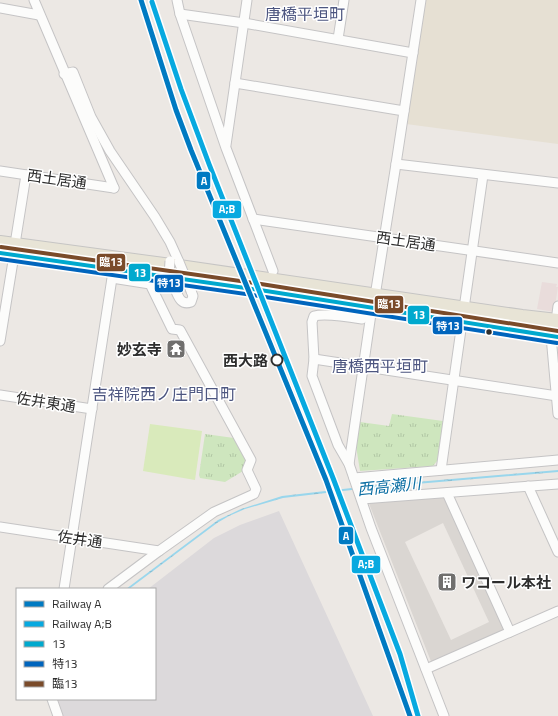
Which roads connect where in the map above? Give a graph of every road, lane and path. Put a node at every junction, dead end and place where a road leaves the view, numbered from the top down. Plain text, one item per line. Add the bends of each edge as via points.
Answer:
1 (34, 0) edge
2 (177, 0) edge
3 (247, 0) edge
4 (344, 0) edge
5 (420, 0) edge
6 (0, 8) edge
7 (180, 14) junction
8 (39, 15) junction
9 (244, 23) junction
10 (338, 40) junction
11 (413, 53) junction
12 (64, 74) junction
13 (235, 83) junction
14 (404, 111) junction
15 (226, 148) junction
16 (396, 164) junction
17 (0, 171) edge
18 (26, 175) junction
19 (483, 175) junction
20 (558, 184) edge
21 (253, 219) junction
22 (384, 237) junction
23 (0, 243) edge
24 (15, 250) junction
25 (472, 250) junction
26 (0, 253) edge
27 (175, 262) junction
28 (558, 264) edge
29 (273, 271) dead end
30 (374, 301) junction
31 (558, 306) edge
32 (463, 315) junction
33 (557, 321) edge
34 (555, 336) edge
35 (0, 341) edge
36 (314, 359) junction
37 (364, 367) junction
38 (454, 379) junction
39 (0, 395) edge
40 (557, 396) junction
41 (92, 409) junction
42 (558, 414) edge
43 (558, 460) edge
44 (349, 464) junction
45 (442, 470) junction
46 (354, 478) junction
47 (558, 484) edge
48 (528, 486) junction
49 (448, 493) junction
50 (362, 499) junction
51 (0, 528) edge
52 (72, 538) junction
53 (159, 550) junction
54 (558, 552) edge
55 (64, 588) edge
56 (109, 588) edge
57 (558, 611) edge
58 (510, 632) junction
59 (426, 669) junction
60 (52, 700) edge
61 (58, 716) edge
62 (444, 716) edge

1 - 8 street
2 - 7 street
3 - 9 street
4 - 10 street
5 - 11 street
6 - 8 street
7 - 9 street
7 - 15 street
8 - 12 street
9 - 10 street
9 - 13 street
10 - 11 street
11 - 14 street
12 - 18 street, 西土居通 via 114,188
12 - 27 street via 73,72 91,117 110,151 155,217 172,248
13 - 14 street
13 - 15 street
14 - 16 street
15 - 21 street
16 - 19 street
16 - 22 street
17 - 18 street, 西土居通
18 - 24 street
19 - 20 street
19 - 25 street
21 - 22 street, 西土居通
21 - 29 street
22 - 25 street, 西土居通
22 - 30 street
23 - 24 main road
24 - 26 main road
24 - 30 main road via 260,290
24 - 35 street
25 - 28 street, 西土居通
25 - 32 street
27 - 27 street, bridge via 193,296 190,302 183,303 180,300 169,276
30 - 32 main road
30 - 36 street via 362,319 314,316
30 - 37 street
31 - 33 street
32 - 33 main road
32 - 34 main road
32 - 38 street
34 - 40 street
36 - 37 street
36 - 44 street via 312,376 338,445
37 - 38 street
37 - 44 street
38 - 40 street
38 - 45 street
39 - 41 street, 佐井東通
40 - 42 street
41 - 52 street
41 - 53 street via 112,278 150,284 172,329 180,330 251,460 248,470 256,489 254,494 214,512
43 - 45 street
44 - 46 street
45 - 46 street
46 - 50 street
47 - 48 street
48 - 49 street
48 - 54 street
49 - 50 street
49 - 58 street
50 - 59 street
51 - 52 street, 佐井通
52 - 53 street, 佐井通
52 - 55 street
53 - 56 street
57 - 58 street
58 - 59 street
59 - 62 street
60 - 61 street

